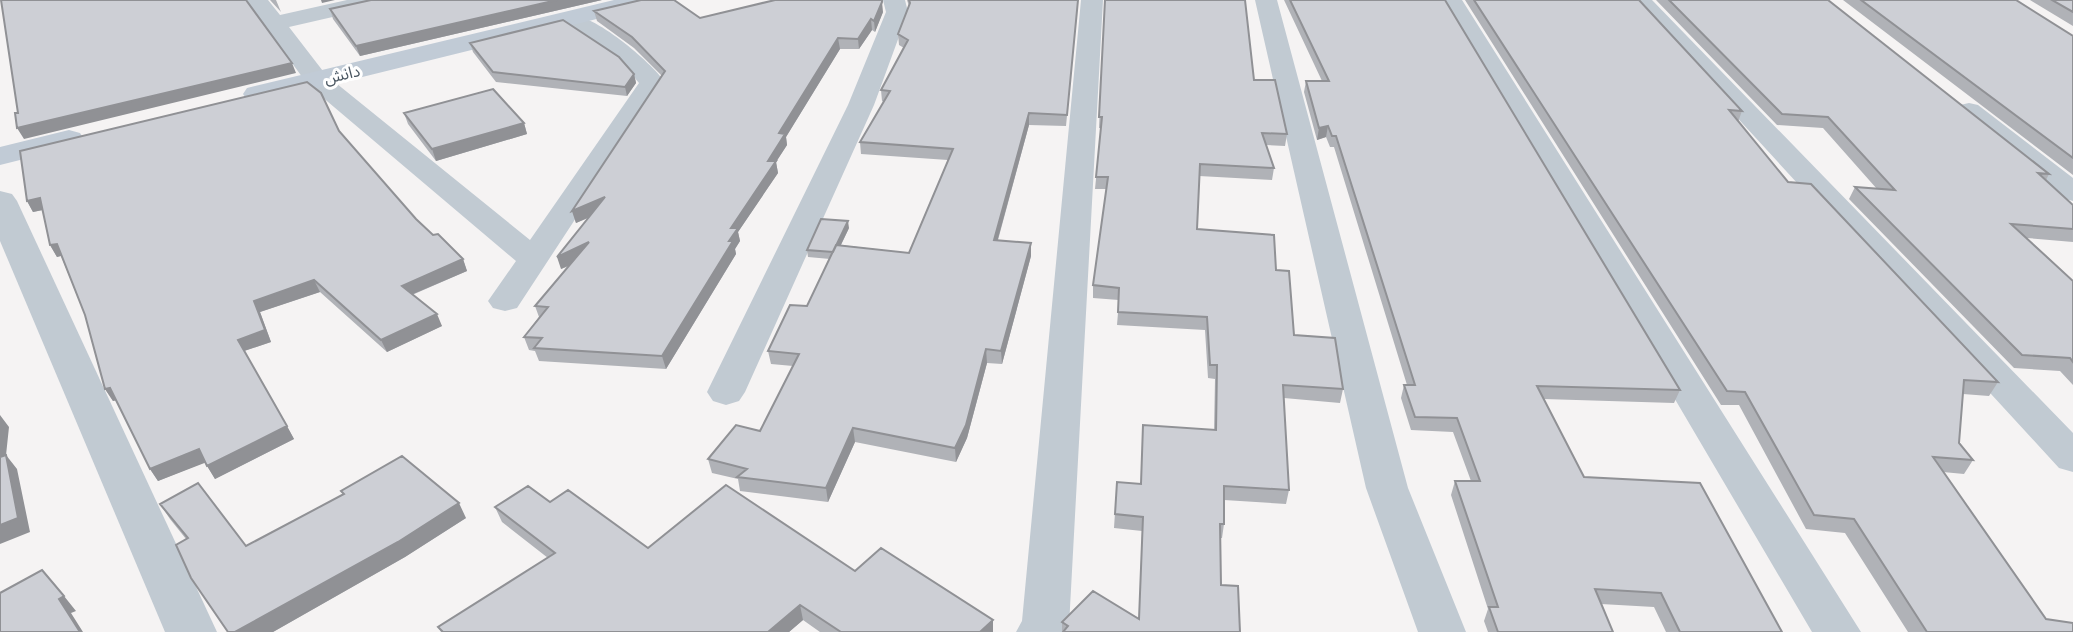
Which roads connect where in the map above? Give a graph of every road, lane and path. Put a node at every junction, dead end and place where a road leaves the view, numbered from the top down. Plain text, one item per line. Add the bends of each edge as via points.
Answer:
1 (257, 0) edge
2 (377, 0) edge
3 (644, 0) edge
4 (894, 0) edge
5 (1092, 0) edge
6 (1266, 0) edge
7 (1451, 0) edge
8 (1640, 0) edge
9 (570, 19) junction
10 (274, 23) junction
11 (317, 80) junction
12 (238, 99) edge
13 (1954, 100) edge
14 (93, 134) edge
15 (0, 156) edge
16 (2073, 191) edge
17 (0, 201) edge
18 (533, 259) junction
19 (505, 301) dead end
20 (726, 392) dead end
21 (2073, 458) edge
22 (191, 632) edge
23 (1040, 632) edge
24 (1442, 632) edge
25 (1837, 632) edge

1 - 10 street
2 - 10 street
3 - 9 main road, دانش
4 - 20 street via 897,12 860,105
5 - 23 street via 1045,626
6 - 24 street via 1387,488
7 - 25 street
8 - 21 street
9 - 11 main road, دانش
9 - 18 street via 632,59 652,82
10 - 11 street
11 - 12 main road, دانش
11 - 18 street
13 - 16 street
14 - 15 main road
17 - 22 street
18 - 19 street

